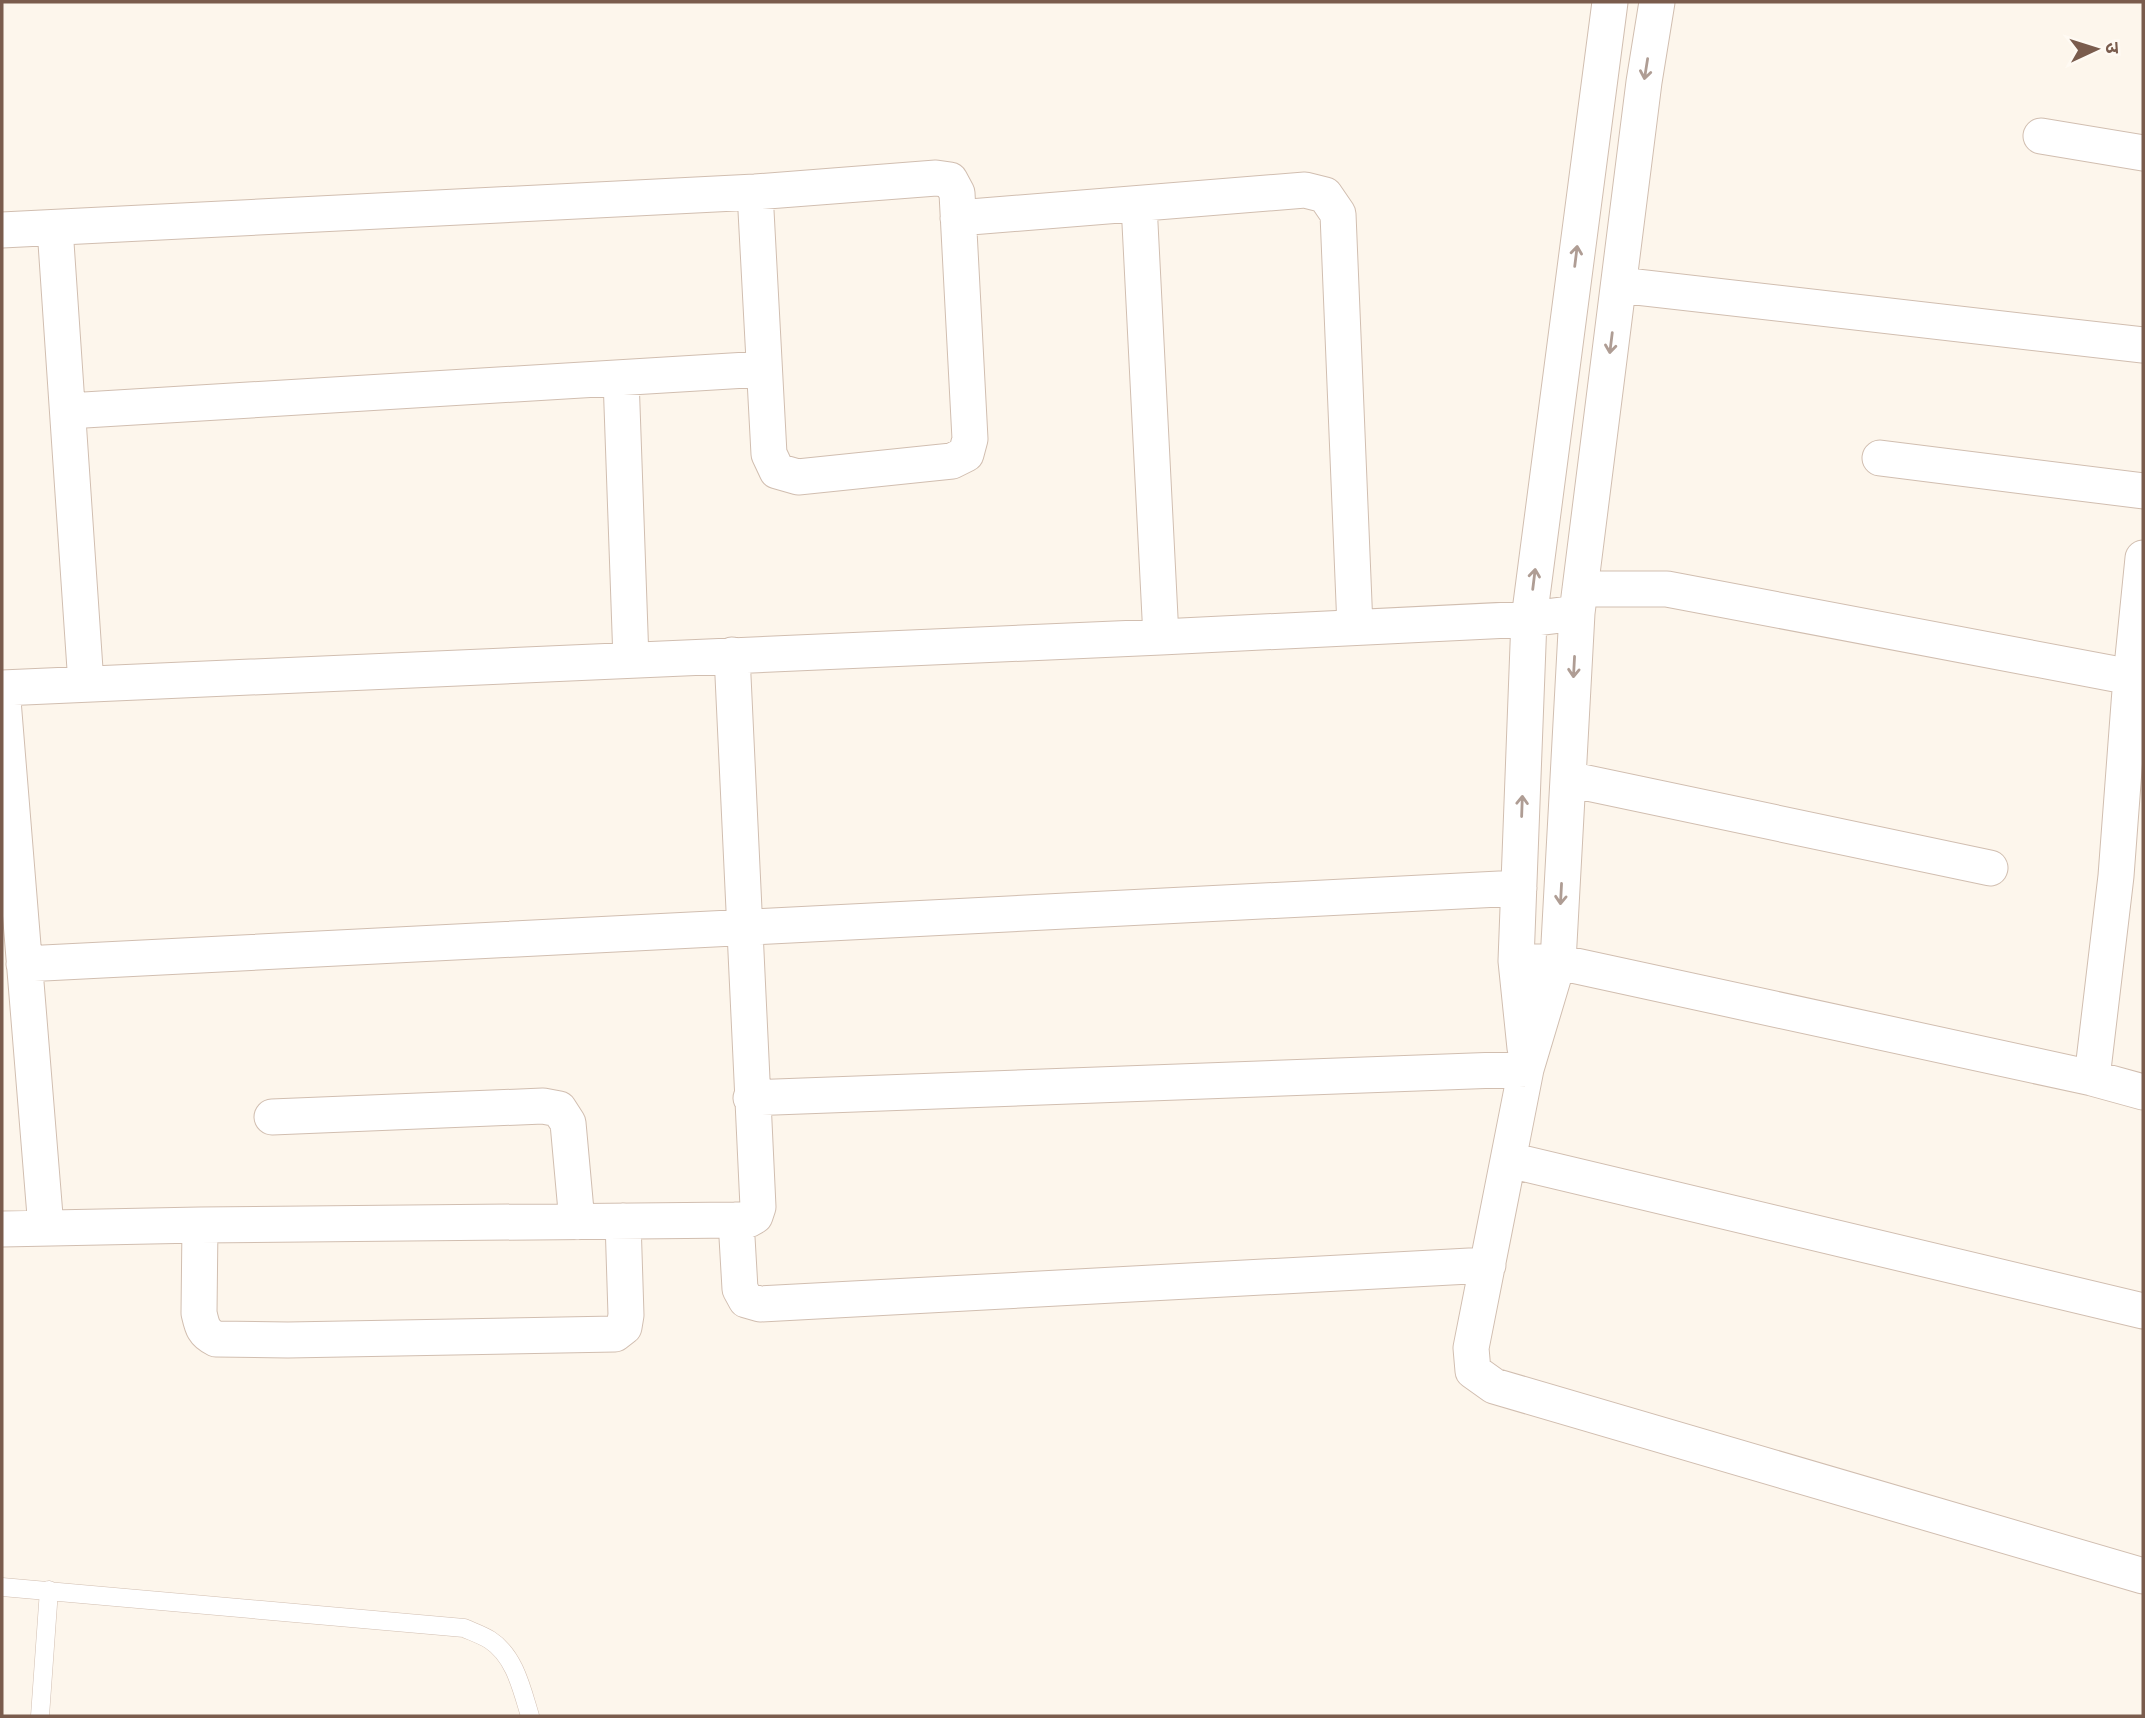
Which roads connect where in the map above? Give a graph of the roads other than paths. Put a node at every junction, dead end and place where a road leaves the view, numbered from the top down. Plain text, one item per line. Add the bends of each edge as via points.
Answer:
1 (1610, 2) edge
2 (1657, 2) edge
3 (2041, 136) dead end
4 (2143, 153) edge
5 (755, 192) junction
6 (1139, 204) junction
7 (958, 218) junction
8 (55, 228) junction
9 (2, 230) edge
10 (1619, 285) junction
11 (2143, 345) edge
12 (764, 369) junction
13 (621, 378) junction
14 (68, 411) junction
15 (1880, 458) dead end
16 (2143, 491) edge
17 (2143, 558) edge
18 (1578, 601) junction
19 (1529, 619) junction
20 (1355, 627) junction
21 (2140, 634) edge
22 (1161, 637) junction
23 (732, 655) junction
24 (631, 660) junction
25 (2131, 677) junction
26 (86, 684) junction
27 (2, 688) edge
28 (1568, 779) junction
29 (1990, 868) dead end
30 (2130, 880) edge
31 (1520, 888) junction
32 (744, 928) junction
33 (1516, 961) junction
34 (1558, 962) junction
35 (24, 964) junction
36 (1527, 1069) junction
37 (2092, 1078) junction
38 (2143, 1092) edge
39 (751, 1098) junction
40 (272, 1117) dead end
41 (1508, 1160) junction
42 (736, 1220) junction
43 (623, 1221) junction
44 (577, 1222) junction
45 (200, 1225) junction
46 (46, 1228) junction
47 (2, 1229) edge
48 (1488, 1265) junction
49 (2143, 1311) edge
50 (2143, 1576) edge
51 (2, 1587) edge
52 (49, 1590) junction
53 (40, 1716) edge
54 (530, 1716) edge

19 -> 1 street
2 -> 10 street
3 - 4 street
5 - 7 street via 936,178 950,180 957,192
5 - 8 street
5 - 12 street
6 - 7 street
6 - 20 street via 1306,190 1325,195 1338,214
6 - 22 street
7 - 12 street via 970,439 966,454 952,461 798,477 777,471 769,454
8 - 9 street
8 - 14 street
10 - 11 street
10 -> 18 street
12 - 13 street
13 - 14 street
13 - 24 street
14 - 26 street
15 - 16 street
17 - 21 street
18 - 19 street
18 - 25 street via 1667,589
18 -> 28 street
19 - 20 street
31 -> 19 street
20 - 22 street
21 - 25 street
22 - 23 street
23 - 24 street
23 - 32 street
24 - 26 street
25 - 30 street
26 - 27 street
27 - 35 street
28 - 29 street
28 -> 34 street
30 - 37 street
31 - 32 street
31 - 33 street
32 - 35 street
32 - 39 street
33 - 34 street
33 - 36 street
34 - 36 street
34 - 37 street
35 - 46 street
36 - 39 street
36 - 41 street
37 - 38 street
39 - 42 street via 758,1207 755,1216
40 - 44 street via 559,1109 568,1123
41 - 48 street
41 - 49 street
42 - 43 street
42 - 48 street via 740,1289 746,1300 760,1304
43 - 44 street
43 - 45 street via 626,1315 624,1327 615,1334 288,1340 206,1335 199,1313
44 - 45 street
45 - 46 street
46 - 47 street
48 - 50 street via 1471,1348 1474,1371 1494,1387
51 - 52 lane
52 - 53 lane
52 - 54 lane via 464,1628 491,1640 505,1654 518,1675

